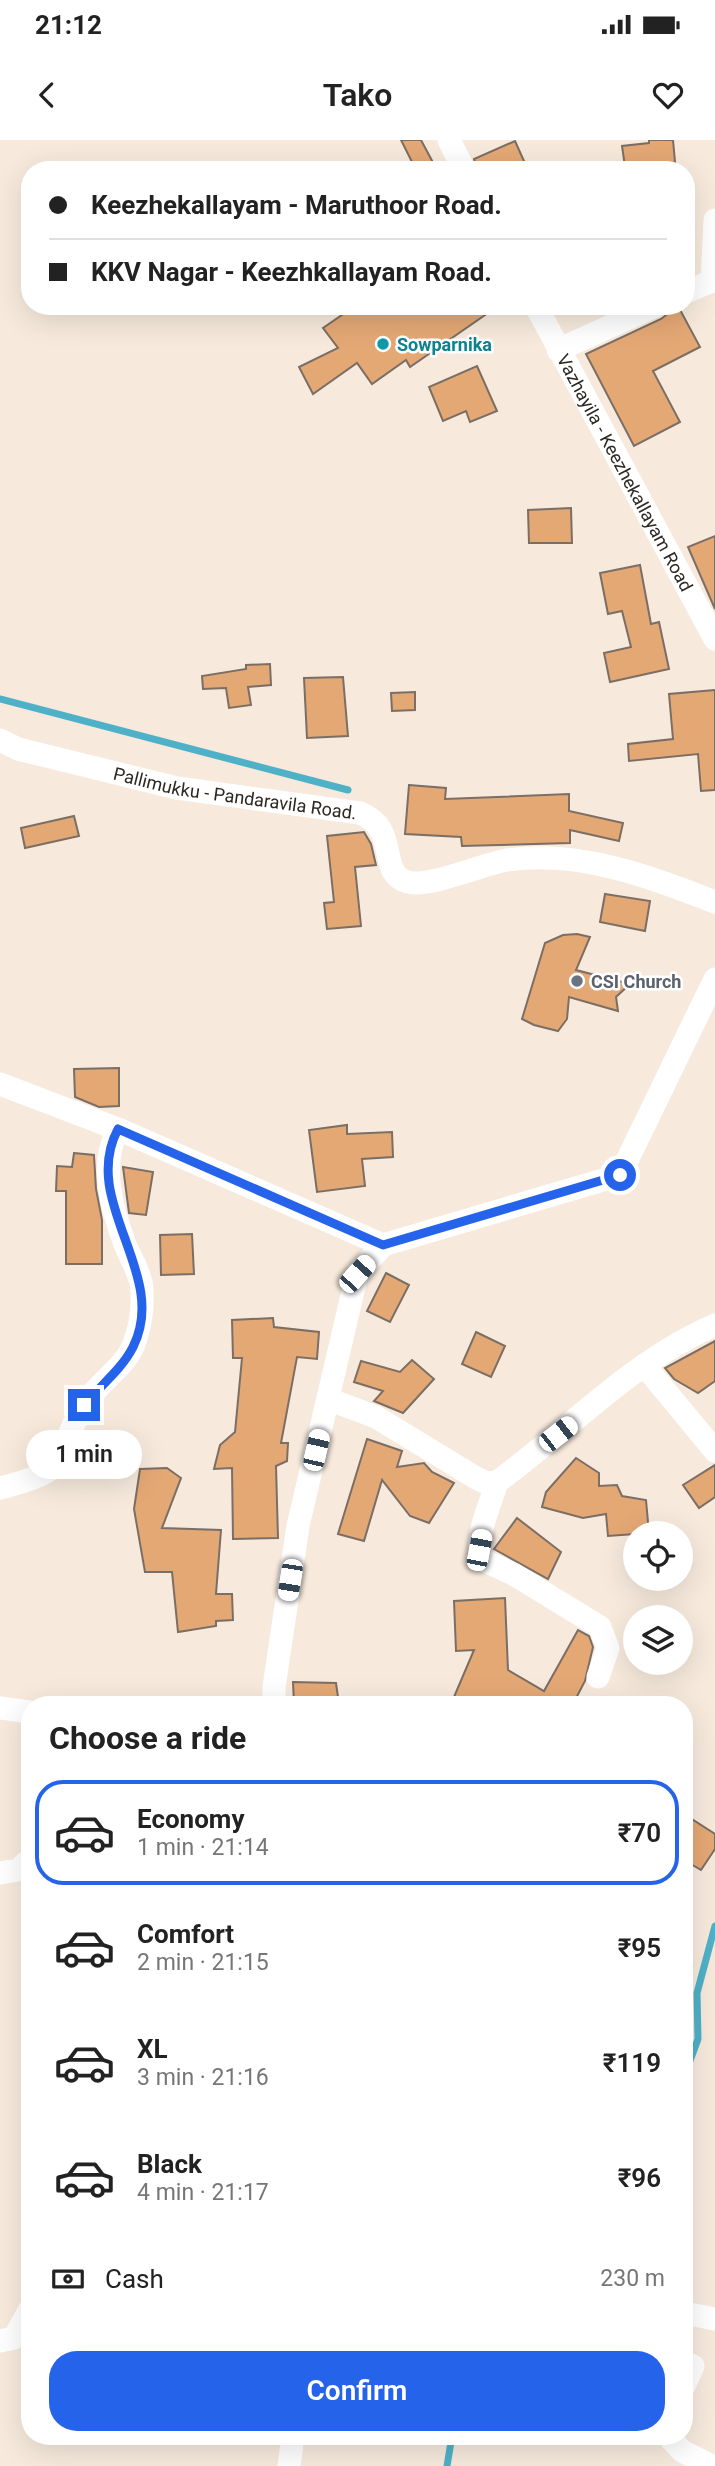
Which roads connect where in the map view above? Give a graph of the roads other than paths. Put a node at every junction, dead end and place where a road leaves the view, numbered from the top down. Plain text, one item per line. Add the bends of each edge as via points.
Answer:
1 (449, 140) edge
2 (460, 161) edge
3 (715, 220) edge
4 (695, 288) edge
5 (540, 315) edge
6 (635, 315) edge
7 (558, 350) junction
8 (715, 639) edge
9 (0, 740) edge
10 (715, 902) edge
11 (715, 979) edge
12 (0, 1084) edge
13 (118, 1129) junction
14 (383, 1245) junction
15 (715, 1325) edge
16 (644, 1365) junction
17 (328, 1399) junction
18 (715, 1451) edge
19 (497, 1482) junction
20 (0, 1488) edge
21 (597, 1677) dead end
22 (274, 1696) edge
23 (0, 1707) edge
24 (21, 1710) edge
25 (21, 1867) edge
26 (0, 1874) edge
27 (693, 2315) edge
28 (715, 2319) edge
29 (21, 2325) edge
30 (0, 2342) edge
31 (292, 2445) edge
32 (676, 2445) edge
33 (289, 2466) edge
34 (712, 2466) edge

1 - 2 street
3 - 4 street via 712,281
5 - 7 street, Vazhayila - Keezhekallayam Road
6 - 7 street
7 - 8 street, Vazhayila - Keezhekallayam Road
9 - 10 street, Pallimukku - Pandaravila Road. via 18,749 177,788 360,813 382,828 396,876 407,882 425,882 506,860 563,856 653,878
11 - 14 street via 620,1175
12 - 13 street
13 - 14 street
13 - 20 street via 109,1146 107,1166 115,1209 143,1289 133,1346 84,1405 58,1463 48,1473
14 - 17 street via 357,1274
15 - 16 street via 683,1338
16 - 18 street
16 - 19 street
17 - 19 street via 376,1417 476,1478
17 - 22 street via 298,1526
19 - 21 street via 481,1540 481,1559 600,1627 608,1648
23 - 24 street
25 - 26 street
27 - 28 street
29 - 30 street via 14,2338
31 - 33 street
32 - 34 street

